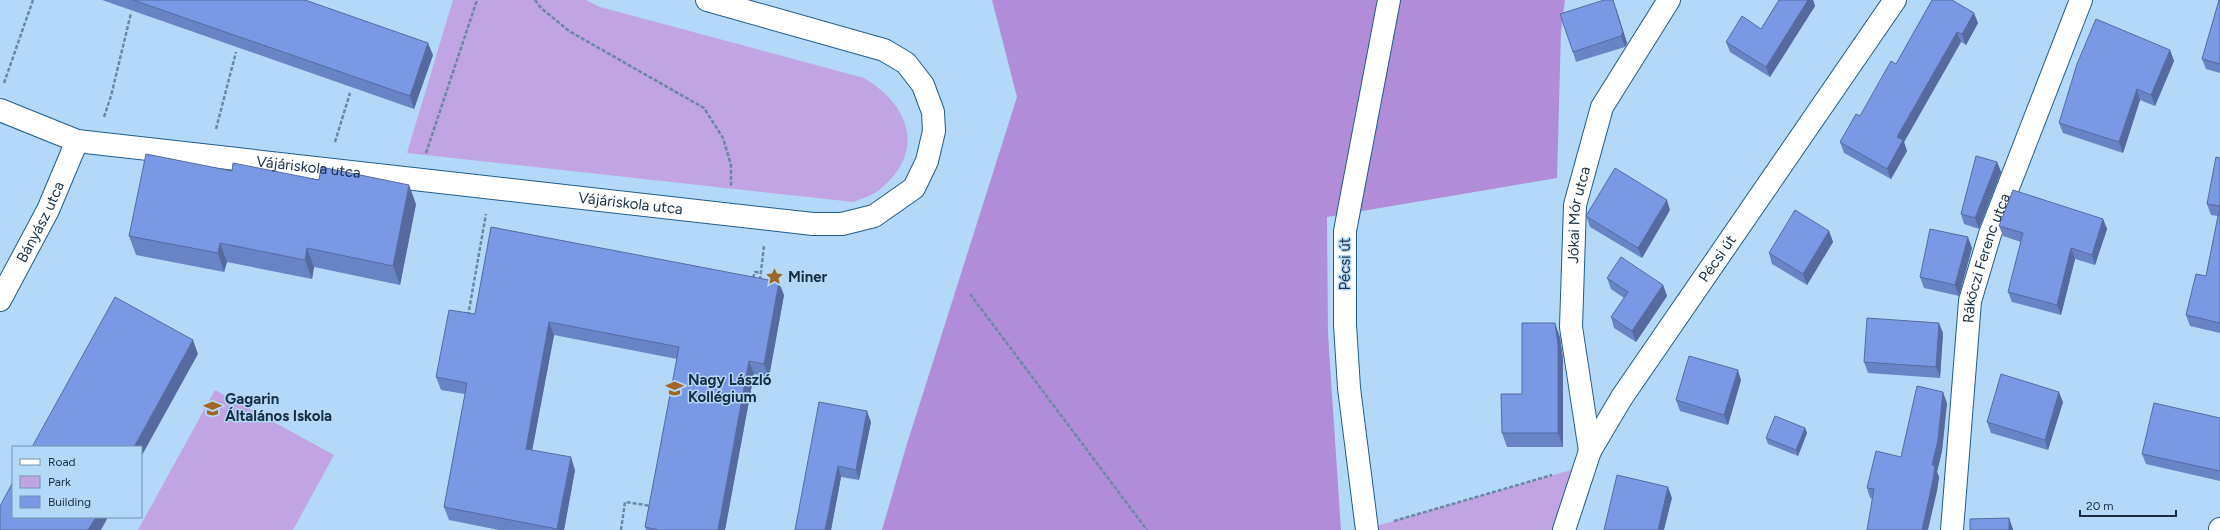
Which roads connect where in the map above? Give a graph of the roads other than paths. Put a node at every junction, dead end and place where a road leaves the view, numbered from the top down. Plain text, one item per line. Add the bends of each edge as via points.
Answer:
1 (707, 0) edge
2 (1389, 0) edge
3 (1669, 0) edge
4 (1895, 0) edge
5 (2082, 0) edge
6 (0, 110) edge
7 (86, 142) junction
8 (0, 300) edge
9 (1588, 458) junction
10 (1366, 530) edge
11 (1564, 530) edge
12 (1952, 530) edge

1 - 7 street, Vájáriskola utca via 884,50 906,63 923,85 933,112 934,131 927,161 914,188 874,216 842,224 813,224
2 - 10 street, Pécsi út via 1345,231 1349,388
3 - 9 street, Jókai Mór utca via 1602,107 1575,205 1570,327
4 - 9 street, Pécsi út via 1622,397
5 - 12 street, Rákóczi Ferenc utca via 1990,234 1970,301
6 - 7 street, Vájáriskola utca
7 - 8 street, Bányász utca
9 - 11 street, Pécsi út

